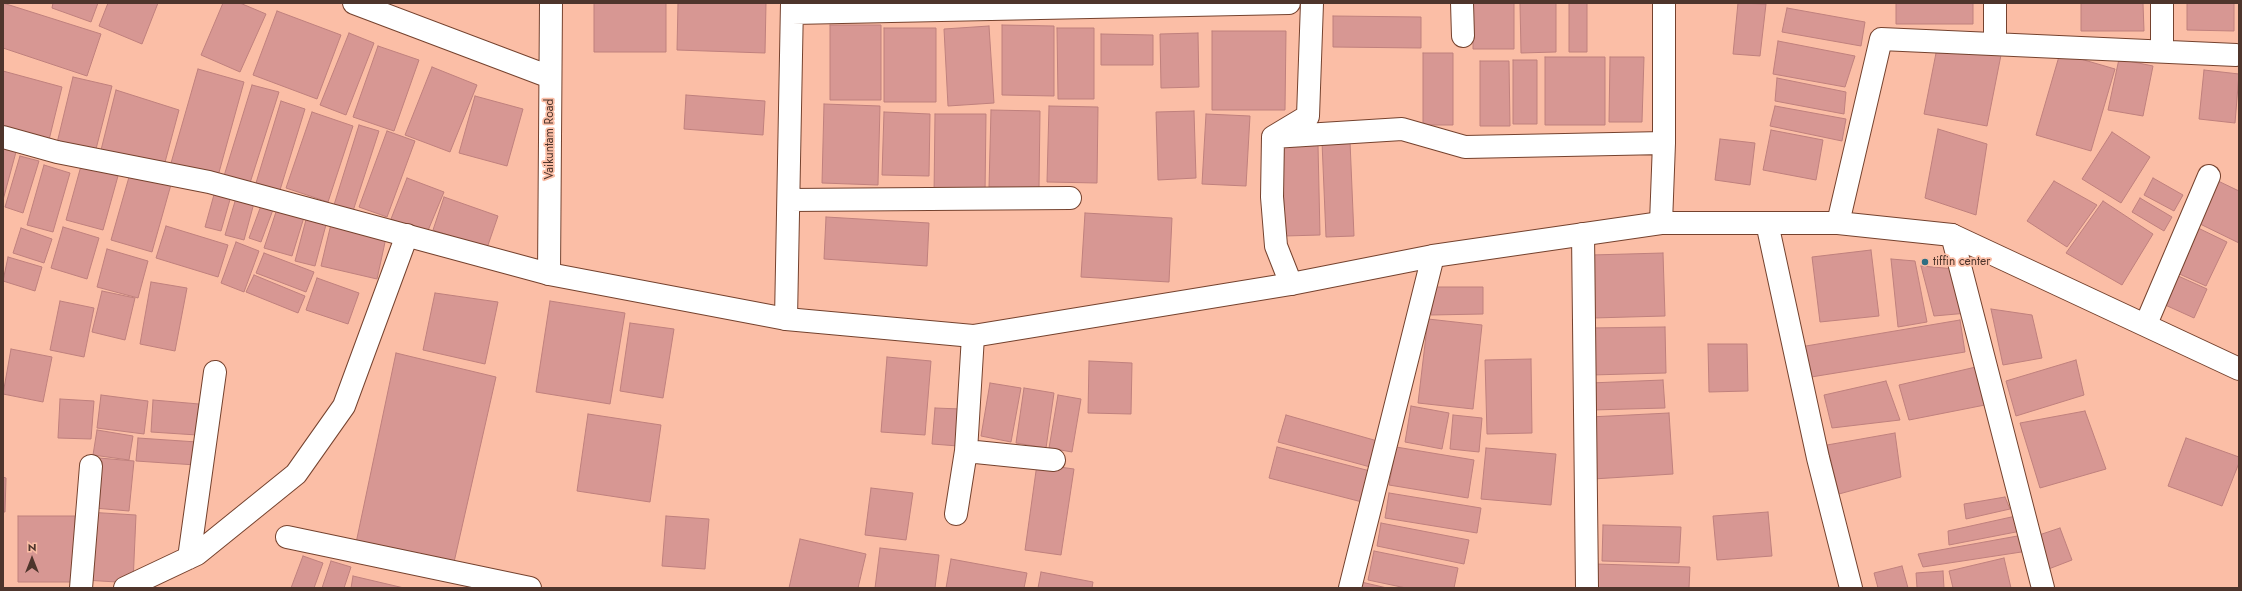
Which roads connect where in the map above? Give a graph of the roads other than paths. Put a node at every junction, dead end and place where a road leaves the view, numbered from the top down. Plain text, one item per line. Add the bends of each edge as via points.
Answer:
1 (354, 3) edge
2 (551, 3) edge
3 (1289, 3) edge
4 (1312, 3) edge
5 (1462, 3) edge
6 (1664, 3) edge
7 (1995, 3) edge
8 (2162, 3) edge
9 (792, 8) edge
10 (1463, 36) dead end
11 (1995, 44) junction
12 (2162, 51) junction
13 (2236, 55) dead end
14 (550, 77) junction
15 (3, 137) edge
16 (1274, 137) junction
17 (1664, 144) junction
18 (2209, 176) dead end
19 (1070, 198) dead end
20 (789, 200) junction
21 (1661, 223) junction
22 (1767, 223) junction
23 (1838, 223) junction
24 (1582, 234) junction
25 (1952, 234) junction
26 (407, 235) junction
27 (1433, 256) junction
28 (549, 274) junction
29 (1291, 284) junction
30 (786, 319) junction
31 (2146, 324) junction
32 (973, 336) junction
33 (2239, 370) edge
34 (215, 372) dead end
35 (966, 451) junction
36 (1054, 460) dead end
37 (91, 466) dead end
38 (956, 514) dead end
39 (287, 537) dead end
40 (189, 558) junction
41 (470, 582) edge
42 (81, 588) edge
43 (125, 588) edge
44 (530, 588) edge
45 (1350, 588) edge
46 (1587, 588) edge
47 (1851, 588) edge
48 (2044, 588) edge

1 - 14 street
2 - 14 street, Vaikuntam Road
3 - 9 street
4 - 16 street via 1308,116
5 - 10 street
6 - 17 street
7 - 11 street
8 - 12 street
9 - 20 street
11 - 12 street
11 - 23 street via 1881,39
12 - 13 street
14 - 28 street, Vaikuntam Road
15 - 26 street via 57,152 209,182
16 - 17 street via 1402,129 1465,147
16 - 29 street via 1272,197 1276,246
17 - 21 street
18 - 31 street
19 - 20 street
20 - 30 street
21 - 22 street
21 - 24 street
22 - 23 street
22 - 47 street via 1818,458
23 - 25 street
24 - 27 street
24 - 46 street
25 - 31 street
25 - 48 street
26 - 28 street
26 - 40 street via 344,406 296,474
27 - 29 street
27 - 45 street
28 - 30 street
29 - 32 street
30 - 32 street
31 - 33 street
32 - 35 street
34 - 40 street
35 - 36 street
35 - 38 street
37 - 42 street
39 - 41 street
40 - 43 street
41 - 44 street

